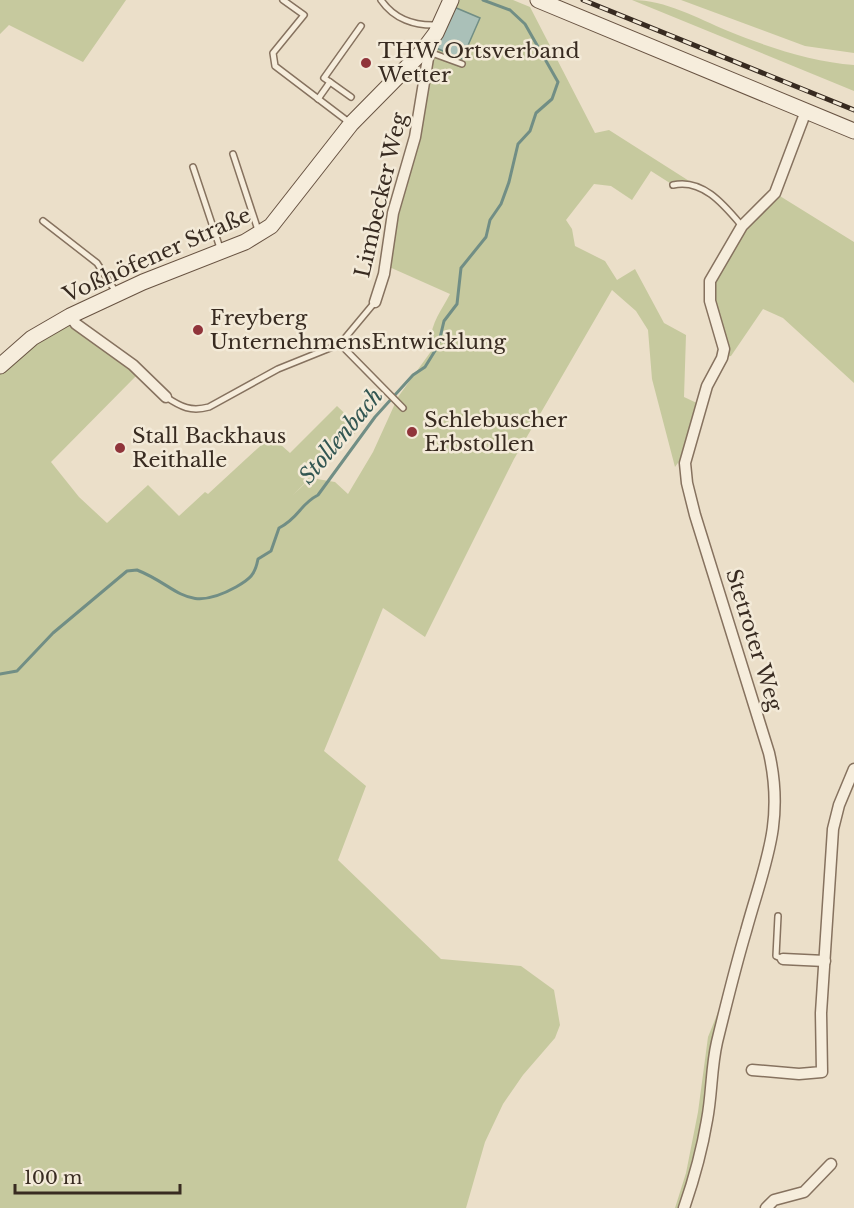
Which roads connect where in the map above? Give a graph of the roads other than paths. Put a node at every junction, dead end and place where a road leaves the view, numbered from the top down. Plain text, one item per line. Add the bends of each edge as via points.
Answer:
1 (284, 0) edge
2 (381, 0) edge
3 (451, 0) edge
4 (538, 0) edge
5 (440, 24) junction
6 (361, 26) dead end
7 (427, 49) junction
8 (462, 64) dead end
9 (330, 82) junction
10 (351, 97) dead end
11 (318, 99) junction
12 (806, 111) junction
13 (351, 124) junction
14 (854, 131) edge
15 (233, 154) dead end
16 (193, 167) dead end
17 (673, 185) dead end
18 (43, 221) dead end
19 (742, 226) junction
20 (260, 234) junction
21 (221, 252) junction
22 (117, 293) junction
23 (375, 302) joint
24 (70, 316) junction
25 (340, 344) junction
26 (0, 366) edge
27 (166, 397) joint
28 (403, 408) dead end
29 (853, 771) edge
30 (778, 916) dead end
31 (783, 959) joint
32 (825, 961) junction
33 (752, 1070) dead end
34 (831, 1164) dead end
35 (684, 1208) edge
36 (766, 1208) edge

1 - 11 lane via 304,15 272,59 275,66
2 - 5 lane via 398,16 418,25
3 - 5 street, Voßhöfener Straße
4 - 12 street
5 - 7 street, Voßhöfener Straße
6 - 9 lane via 324,78
7 - 8 lane
7 - 13 street, Voßhöfener Straße
7 - 23 street, Limbecker Weg via 416,137 393,213 384,274
9 - 10 lane
9 - 11 lane
11 - 13 lane
12 - 14 street
12 - 19 street, Stetroter Weg via 775,193
13 - 20 street, Voßhöfener Straße via 299,193
15 - 20 lane
16 - 21 lane
17 - 19 lane via 682,183 708,193 724,204
18 - 22 lane via 96,263
19 - 35 street, Stetroter Weg via 710,281 710,301 724,349 707,386 686,464 687,483 769,753 775,778 776,816 768,862 718,1040 708,1119
20 - 21 street, Voßhöfener Straße
21 - 22 street, Voßhöfener Straße
22 - 24 street, Voßhöfener Straße
23 - 25 lane, Limbecker Weg
24 - 26 street, Voßhöfener Straße via 32,338
24 - 27 street, Limbecker Weg via 133,365
25 - 27 lane, Limbecker Weg via 278,369 209,407 186,409
25 - 28 lane
29 - 32 street via 833,829
30 - 31 lane via 776,956
31 - 32 street
32 - 33 street via 822,1072
34 - 36 street via 804,1192 774,1200

